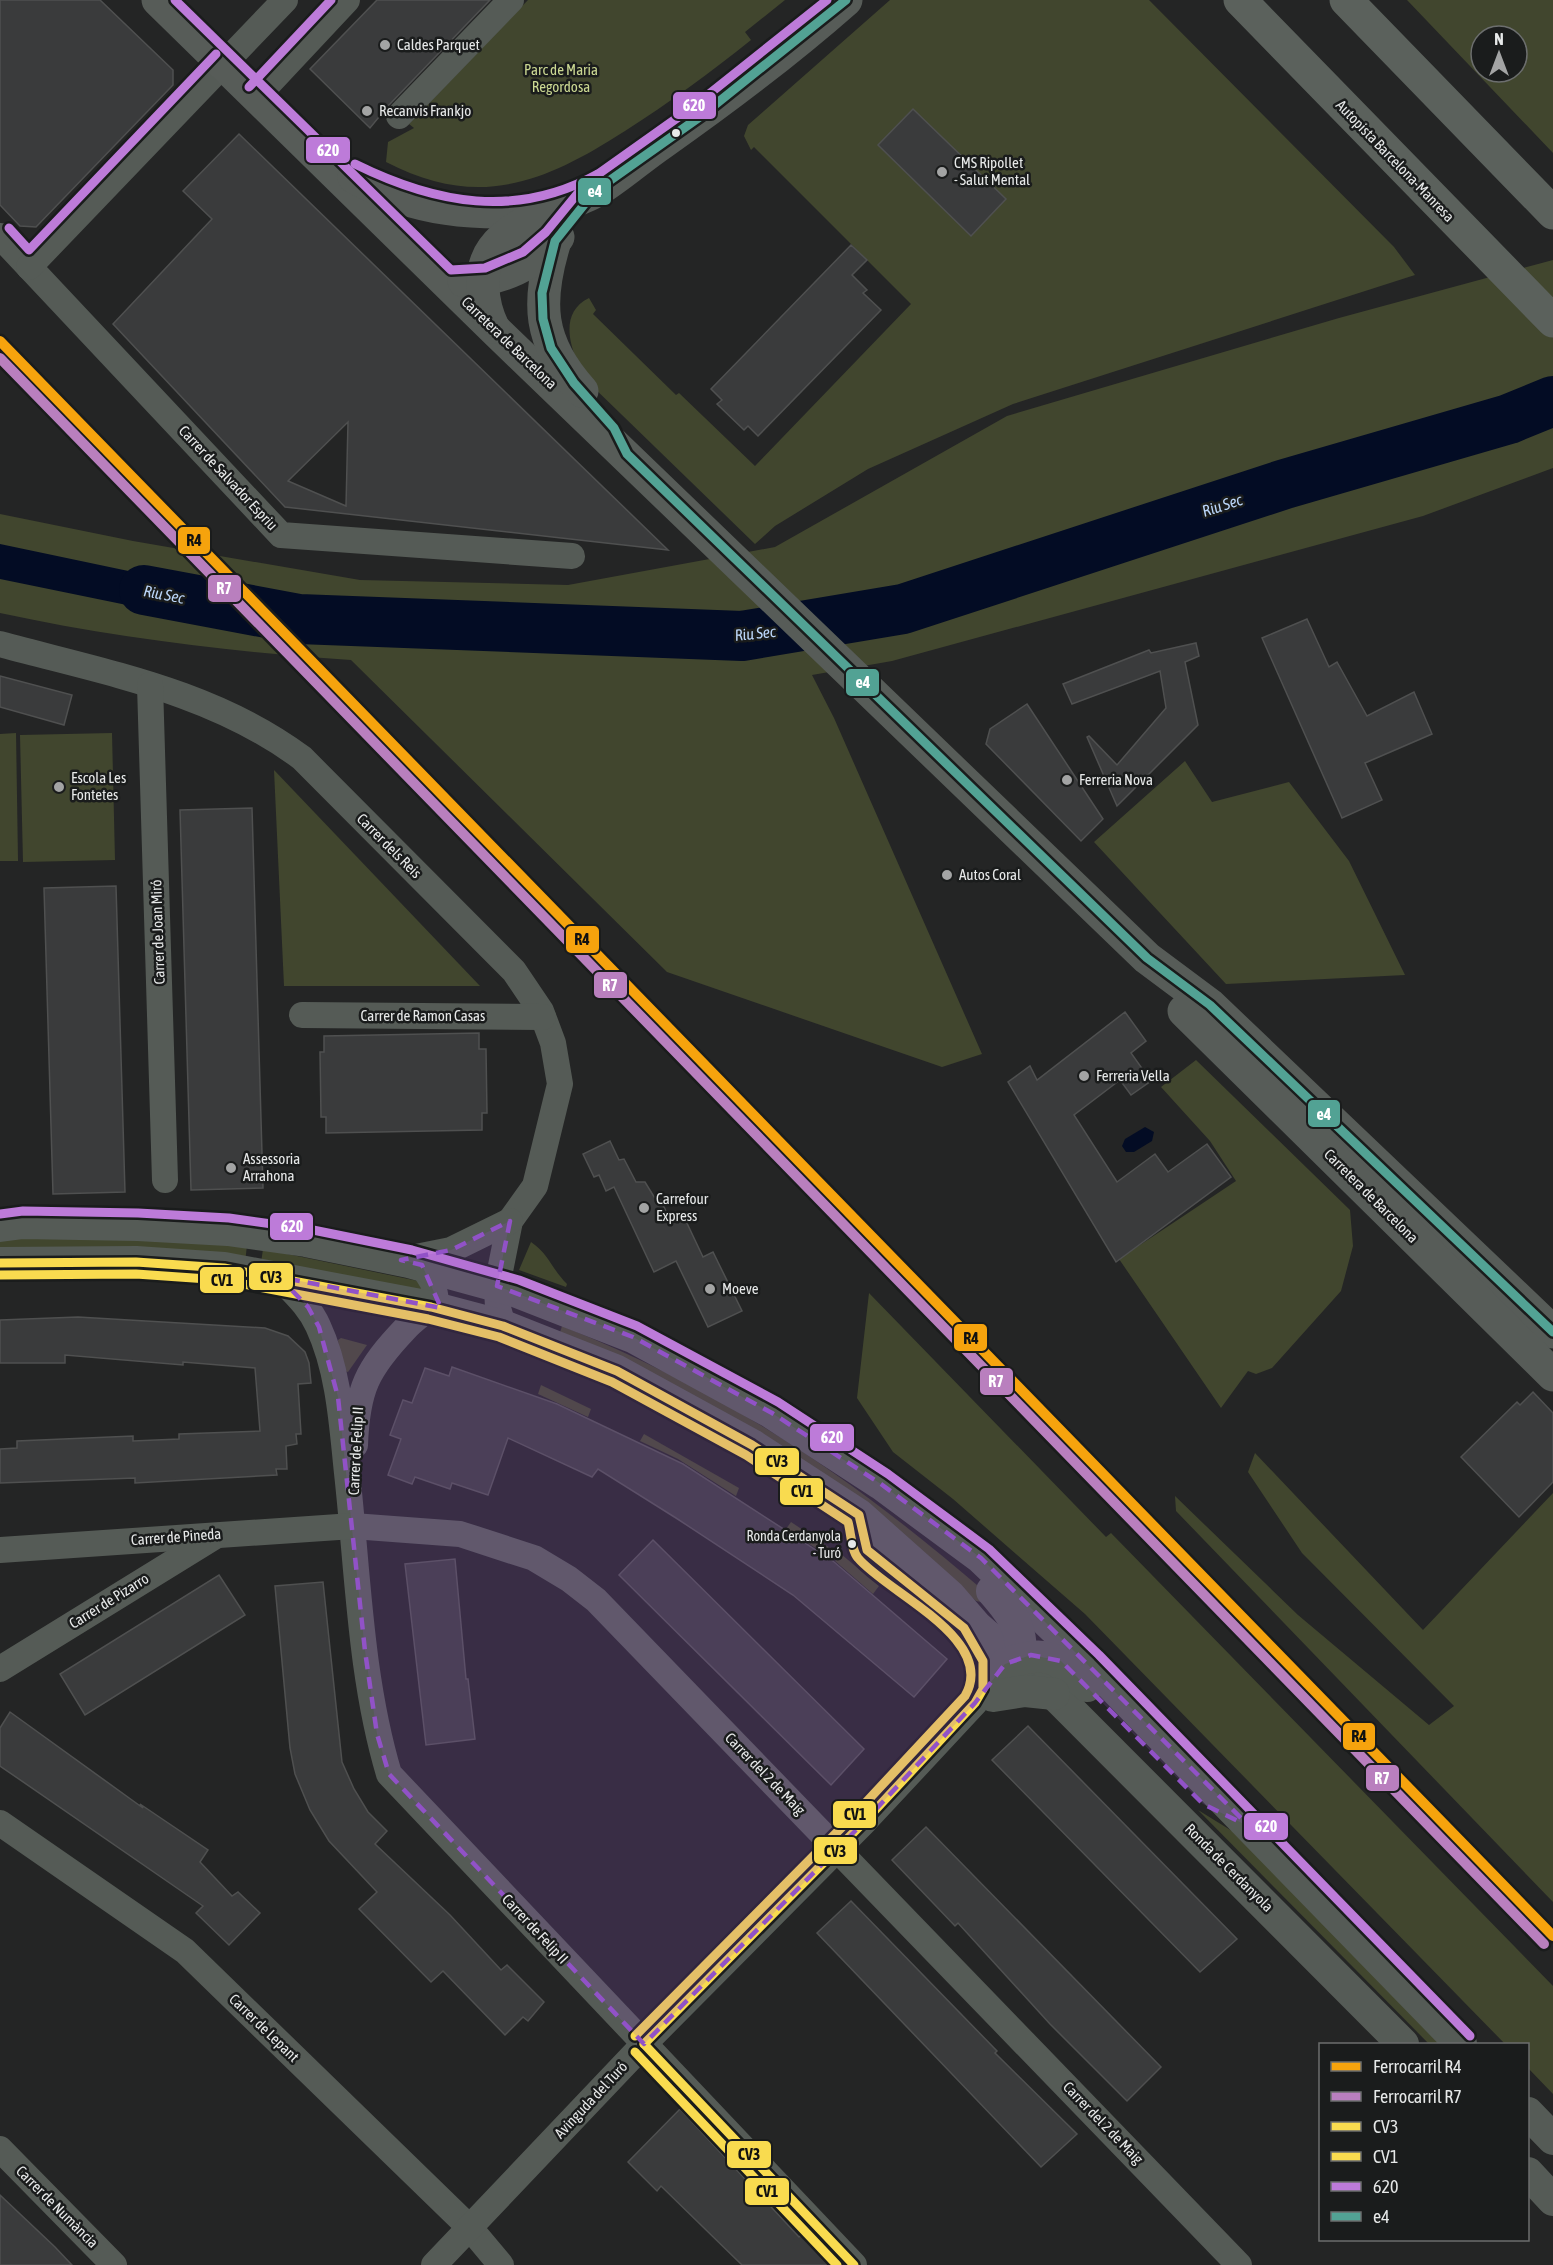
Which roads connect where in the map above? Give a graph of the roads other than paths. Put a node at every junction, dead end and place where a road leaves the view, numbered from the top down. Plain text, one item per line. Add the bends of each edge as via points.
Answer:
1 (159, 0) edge
2 (285, 0) edge
3 (347, 0) edge
4 (511, 0) edge
5 (846, 0) edge
6 (1240, 0) edge
7 (1346, 0) edge
8 (225, 62) junction
9 (258, 95) junction
10 (399, 116) dead end
11 (323, 160) junction
12 (595, 191) junction
13 (549, 209) junction
14 (1553, 213) edge
15 (0, 236) edge
16 (555, 241) junction
17 (29, 267) junction
18 (483, 281) junction
19 (446, 282) junction
20 (1553, 321) edge
21 (494, 329) junction
22 (627, 454) junction
23 (572, 556) dead end
24 (0, 644) edge
25 (150, 685) junction
26 (1148, 958) junction
27 (302, 1015) dead end
28 (543, 1017) junction
29 (1337, 1126) junction
30 (165, 1180) dead end
31 (510, 1221) junction
32 (0, 1226) edge
33 (1413, 1239) junction
34 (0, 1263) edge
35 (411, 1263) junction
36 (279, 1277) junction
37 (497, 1286) junction
38 (1509, 1290) junction
39 (431, 1307) junction
40 (503, 1326) junction
41 (1553, 1332) edge
42 (1553, 1375) edge
43 (867, 1476) junction
44 (859, 1515) junction
45 (353, 1526) junction
46 (219, 1534) junction
47 (0, 1550) edge
48 (1016, 1662) junction
49 (0, 1669) edge
50 (1054, 1694) junction
51 (984, 1696) junction
52 (0, 1823) edge
53 (1250, 1827) junction
54 (837, 1848) junction
55 (1402, 2043) edge
56 (1460, 2043) edge
57 (644, 2044) junction
58 (1529, 2115) edge
59 (1553, 2139) edge
60 (0, 2150) edge
61 (1529, 2175) edge
62 (1553, 2200) edge
63 (470, 2228) junction
64 (114, 2265) edge
65 (434, 2265) edge
66 (501, 2265) edge
67 (854, 2265) edge
68 (1239, 2265) edge

1 - 8 main road, Carretera de Barcelona
2 - 8 street
3 - 9 street
4 - 10 street
5 - 12 main road via 715,105
6 - 20 highway, Autopista Barcelona-Manresa
7 - 14 highway
8 - 9 main road, Carretera de Barcelona
8 - 17 street
9 - 11 main road, Carretera de Barcelona
11 - 13 main road via 392,196 443,210 489,213
11 - 19 main road, Carretera de Barcelona
12 - 13 main road
12 - 16 main road
13 - 18 main road via 494,248
15 - 17 street, Carrer de Salvador Espriu
16 - 18 main road via 529,262
16 - 22 main road via 542,293 543,320 551,348 574,383 615,428
17 - 23 street, Carrer de Salvador Espriu via 281,535
18 - 19 main road
18 - 21 main road via 486,308
19 - 21 main road, Carretera de Barcelona
21 - 22 main road, Carretera de Barcelona
22 - 26 main road, Carretera de Barcelona
24 - 25 street, Carrer dels Reis
25 - 28 street, Carrer dels Reis via 238,717 302,758 514,971
25 - 30 street, Carrer de Joan Miró
26 - 29 main road, Carretera de Barcelona via 1197,994
26 - 33 main road, Carretera de Barcelona via 1176,1003
27 - 28 street, Carrer de Ramon Casas
28 - 31 street, Carrer dels Reis via 554,1043 560,1084 535,1186
29 - 33 main road via 1349,1149 1410,1220
29 - 38 main road, Carretera de Barcelona
31 - 35 street, Carrer dels Reis via 451,1250
31 - 37 street, Carrer dels Reis
32 - 35 street, Ronda de Cerdanyola via 138,1224 228,1230 306,1241
33 - 38 main road via 1443,1246 1474,1273
33 - 42 main road, Carretera de Barcelona
34 - 36 street, Ronda de Cerdanyola via 136,1262 224,1268
35 - 37 street, Ronda de Cerdanyola
35 - 39 street via 436,1292
36 - 39 street, Ronda de Cerdanyola
36 - 45 street, Carrer de Felip II via 308,1307 325,1344 338,1397
37 - 40 street, Carrer dels Reis
37 - 43 street, Ronda de Cerdanyola via 633,1337 772,1413
38 - 41 main road, Carretera de Barcelona
39 - 40 street, Ronda de Cerdanyola
39 - 45 street, Carrer de Felip II via 407,1327 377,1362 360,1391
40 - 44 street, Ronda de Cerdanyola via 617,1371 752,1445
43 - 48 street, Ronda de Cerdanyola via 957,1556 1016,1619
43 - 53 street, Ronda de Cerdanyola via 981,1558
44 - 48 street, Ronda de Cerdanyola via 950,1596
44 - 51 street via 867,1551 964,1628 983,1661
45 - 46 street, Carrer de Pineda
45 - 54 street, Carrer del 2 de Maig via 460,1534 534,1558 569,1579 596,1600
45 - 57 street, Carrer de Felip II via 375,1724 389,1774
46 - 47 street, Carrer de Pineda
46 - 49 street, Carrer de Pizarro
48 - 50 street, Ronda de Cerdanyola
48 - 51 street, Avinguda del Turó
48 - 53 street, Ronda de Cerdanyola via 1031,1655 1061,1661 1203,1804
50 - 51 street via 1025,1691
50 - 55 street, Ronda de Cerdanyola
51 - 54 street, Avinguda del Turó
52 - 63 street, Carrer de Lepant via 185,1951
53 - 56 street, Ronda de Cerdanyola
54 - 57 street, Avinguda del Turó
54 - 68 street, Carrer del 2 de Maig
57 - 63 street, Avinguda del Turó
57 - 67 street, Carrer de Felip II
58 - 59 street
60 - 64 street, Carrer de Numància
61 - 62 street
63 - 65 street, Avinguda del Turó
63 - 66 street, Carrer de Lepant

